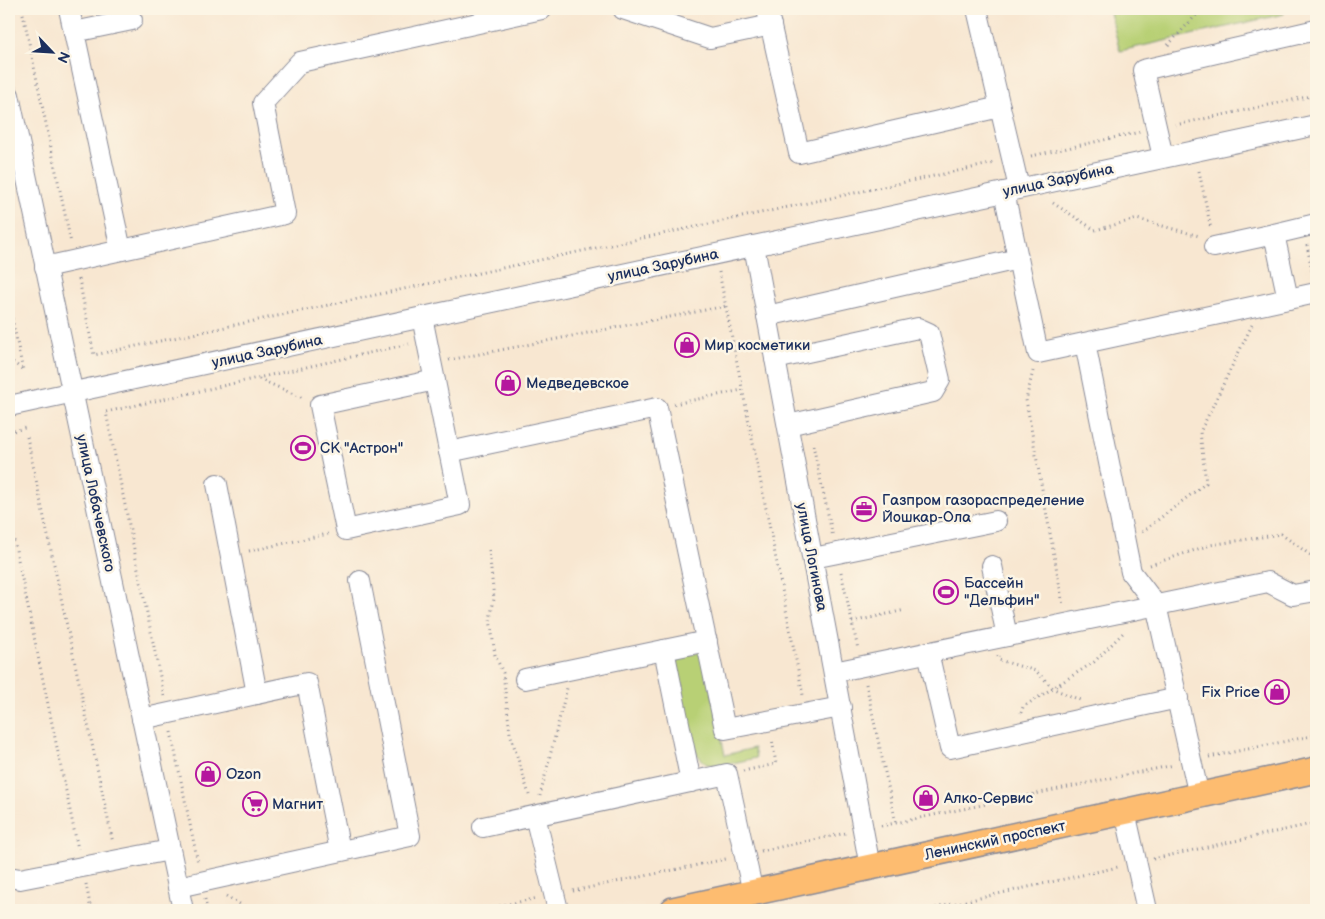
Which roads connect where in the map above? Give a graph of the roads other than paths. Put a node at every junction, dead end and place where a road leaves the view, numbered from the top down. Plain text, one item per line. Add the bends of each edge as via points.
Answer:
1 (69, 9) edge
2 (542, 9) edge
3 (623, 9) edge
4 (977, 9) edge
5 (515, 12) edge
6 (769, 17) edge
7 (132, 20) dead end
8 (1316, 30) edge
9 (74, 32) junction
10 (9, 95) edge
11 (1000, 107) junction
12 (1316, 125) edge
13 (1163, 158) junction
14 (1012, 190) junction
15 (1310, 226) edge
16 (1274, 234) junction
17 (754, 246) junction
18 (1214, 247) road end
19 (121, 250) junction
20 (1018, 259) junction
21 (45, 266) junction
22 (1315, 288) edge
23 (1288, 299) junction
24 (428, 316) junction
25 (767, 316) junction
26 (1085, 343) junction
27 (775, 359) junction
28 (434, 380) junction
29 (72, 392) junction
30 (9, 406) edge
31 (453, 413) dead end
32 (788, 425) junction
33 (449, 452) junction
34 (217, 484) dead end
35 (996, 521) dead end
36 (813, 558) junction
37 (992, 566) dead end
38 (360, 581) dead end
39 (1316, 591) edge
40 (1156, 605) junction
41 (1000, 637) junction
42 (707, 641) junction
43 (664, 650) junction
44 (928, 652) junction
45 (834, 672) junction
46 (525, 679) dead end
47 (258, 694) junction
48 (1178, 698) junction
49 (841, 707) junction
50 (142, 719) junction
51 (1316, 770) edge
52 (691, 782) junction
53 (1199, 796) junction
54 (1125, 812) junction
55 (535, 816) junction
56 (483, 827) dead end
57 (170, 850) junction
58 (340, 851) junction
59 (870, 868) junction
60 (9, 876) edge
61 (178, 887) junction
62 (752, 893) junction
63 (556, 902) edge
64 (183, 910) edge
65 (673, 910) edge
66 (1147, 910) edge

1 - 9 street
2 - 5 street
3 - 6 street via 710,38
4 - 11 street
5 - 19 street via 300,62 263,103 285,214
6 - 11 street via 799,153
7 - 9 street
8 - 13 street via 1143,70
9 - 19 street
10 - 21 street, улица Лобачевского
11 - 14 street via 1013,160
12 - 13 street, улица Зарубина
13 - 14 street, улица Зарубина
14 - 17 street, улица Зарубина
14 - 20 street
15 - 16 street
16 - 18 street
16 - 23 street
17 - 24 street, улица Зарубина
17 - 25 street, улица Логинова
19 - 21 street
20 - 25 street
20 - 26 street via 1038,353
21 - 29 street, улица Лобачевского
22 - 23 street
23 - 26 street
24 - 28 street via 426,340
24 - 29 street, улица Зарубина
24 - 31 street via 444,361
25 - 27 street, улица Логинова
26 - 40 street via 1131,572
27 - 32 street, улица Логинова
27 - 32 street via 918,328 929,332 940,380 933,392
28 - 33 street
28 - 33 street via 320,405 346,530 460,504
29 - 30 street, улица Зарубина
29 - 50 street, улица Лобачевского
32 - 36 street, улица Логинова
33 - 42 street via 657,408
34 - 47 street
35 - 36 street
36 - 45 street, улица Логинова
37 - 41 street
38 - 58 street via 410,836
39 - 40 street via 1293,595 1268,582
40 - 41 street
40 - 48 street
41 - 44 street
42 - 43 street
42 - 49 street via 726,729
43 - 46 street
43 - 52 street
44 - 45 street
44 - 48 street via 950,748
45 - 49 street, улица Логинова
47 - 50 street
47 - 58 street via 307,683
48 - 53 street
49 - 59 street, улица Логинова
50 - 57 street, улица Лобачевского
51 - 53 main road, Ленинский проспект
52 - 55 street
52 - 62 street via 727,774
53 - 54 main road, Ленинский проспект
54 - 59 main road, Ленинский проспект
54 - 66 street
55 - 56 street
55 - 63 street
57 - 60 street via 20,879
57 - 61 street, улица Лобачевского
58 - 61 street
59 - 62 main road, Ленинский проспект
61 - 64 street, улица Лобачевского
62 - 65 main road, Ленинский проспект

